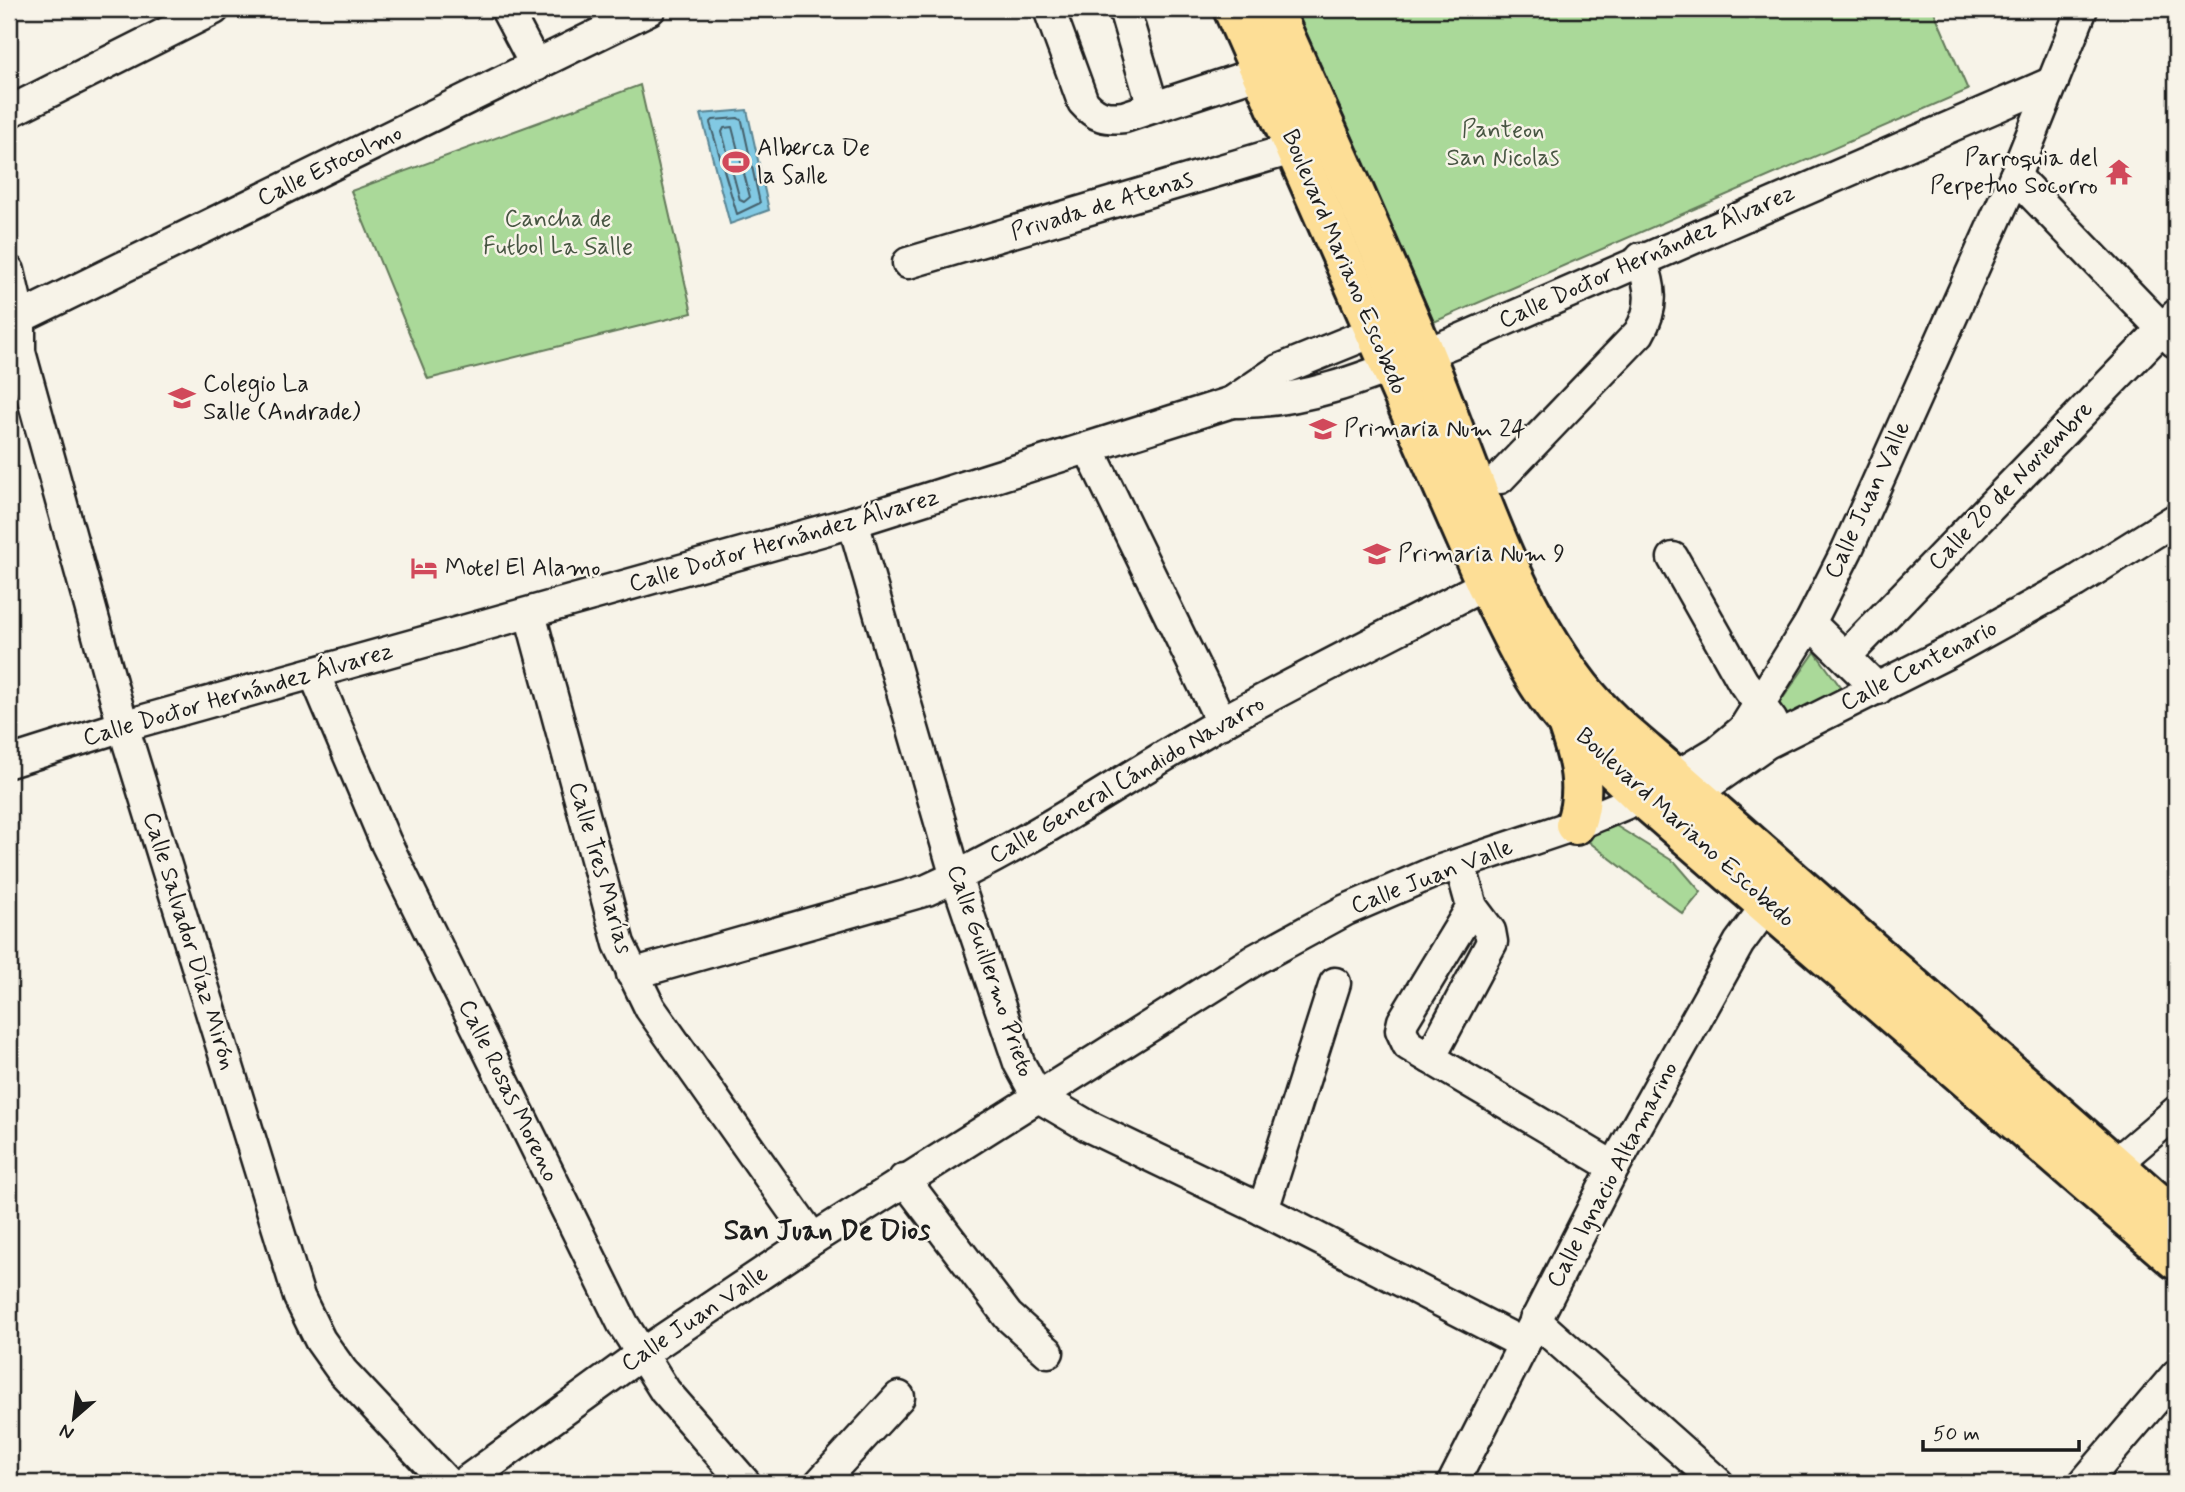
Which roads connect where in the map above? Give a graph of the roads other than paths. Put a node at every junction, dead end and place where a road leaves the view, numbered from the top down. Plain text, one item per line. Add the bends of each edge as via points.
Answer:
1 (214, 9) edge
2 (506, 9) edge
3 (650, 9) edge
4 (1049, 9) edge
5 (1124, 9) edge
6 (1233, 9) edge
7 (1273, 9) edge
8 (2082, 9) edge
9 (536, 66) junction
10 (1261, 72) junction
11 (2053, 82) junction
12 (1153, 107) junction
13 (9, 112) edge
14 (1295, 148) junction
15 (2015, 176) junction
16 (1641, 258) junction
17 (908, 263) dead end
18 (9, 271) edge
19 (2176, 290) edge
20 (1408, 317) junction
21 (2172, 329) edge
22 (1373, 332) junction
23 (14, 333) edge
24 (1424, 354) junction
25 (1388, 367) junction
26 (1232, 402) junction
27 (1089, 450) junction
28 (1500, 478) dead end
29 (2176, 519) edge
30 (853, 522) junction
31 (1673, 558) dead end
32 (1486, 584) junction
33 (530, 614) junction
34 (1810, 623) junction
35 (1846, 656) junction
36 (314, 673) junction
37 (1878, 689) junction
38 (1760, 707) junction
39 (1566, 722) junction
40 (1222, 723) junction
41 (123, 726) junction
42 (1784, 735) junction
43 (9, 761) edge
44 (1669, 796) junction
45 (1575, 825) junction
46 (1460, 864) junction
47 (956, 877) junction
48 (1779, 890) junction
49 (1472, 907) junction
50 (632, 974) junction
51 (1335, 983) dead end
52 (1430, 1058) junction
53 (1037, 1096) junction
54 (2176, 1112) edge
55 (2115, 1164) junction
56 (1614, 1167) junction
57 (904, 1179) junction
58 (1263, 1210) junction
59 (2176, 1219) edge
60 (813, 1239) junction
61 (2176, 1260) edge
62 (1530, 1332) junction
63 (1048, 1352) dead end
64 (640, 1355) junction
65 (2176, 1375) edge
66 (900, 1396) dead end
67 (2091, 1481) edge
68 (447, 1483) edge
69 (464, 1483) edge
70 (745, 1483) edge
71 (820, 1483) edge
72 (1453, 1483) edge
73 (1718, 1483) edge

1 - 13 street
2 - 9 street
3 - 9 street, Calle Estocolmo
4 - 12 street via 1074,84 1092,113 1106,119
5 - 12 street
6 - 10 main road, Boulevard Mariano Escobedo
7 - 20 main road, Boulevard Mariano Escobedo
8 - 11 street, Calle Juan Valle
9 - 23 street, Calle Estocolmo
10 - 12 street
10 - 14 main road, Boulevard Mariano Escobedo
11 - 15 street, Calle Juan Valle
11 - 16 street, Calle Doctor Hernández Álvarez
14 - 17 street, Privada de Atenas
14 - 22 main road, Boulevard Mariano Escobedo
15 - 21 street
15 - 34 street, Calle Juan Valle
16 - 24 street, Calle Doctor Hernández Álvarez
16 - 28 street via 1651,288 1651,305 1639,333
18 - 23 street, Calle Salvador Díaz Mirón
19 - 21 street
20 - 22 street, Calle Doctor Hernández Álvarez
20 - 24 main road, Boulevard Mariano Escobedo
21 - 35 street, Calle 20 de Noviembre
22 - 25 main road, Boulevard Mariano Escobedo
22 - 26 street, Calle Doctor Hernández Álvarez via 1279,370
23 - 41 street, Calle Salvador Díaz Mirón
24 - 25 street, Calle Doctor Hernández Álvarez
24 - 44 main road, Boulevard Mariano Escobedo via 1469,473 1539,626 1582,690
25 - 26 street, Calle Doctor Hernández Álvarez via 1301,396
25 - 32 main road, Boulevard Mariano Escobedo
26 - 27 street, Calle Doctor Hernández Álvarez
27 - 30 street, Calle Doctor Hernández Álvarez
27 - 40 street
29 - 37 street, Calle Centenario via 2075,582
30 - 33 street, Calle Doctor Hernández Álvarez
30 - 47 street, Calle Guillermo Prieto
31 - 38 street
32 - 39 main road, Boulevard Mariano Escobedo via 1529,668
32 - 40 street, Calle General Cándido Navarro
33 - 36 street, Calle Doctor Hernández Álvarez
33 - 50 street, Calle Tres Marías via 619,944
34 - 35 street
34 - 38 street, Calle Juan Valle
35 - 37 street
36 - 41 street, Calle Doctor Hernández Álvarez
36 - 64 street, Calle Rosas Moreno via 386,843
37 - 42 street, Calle Centenario
38 - 42 street
38 - 44 street, Calle Juan Valle via 1743,730
39 - 44 main road, Boulevard Mariano Escobedo
39 - 45 main road via 1583,787
40 - 47 street, Calle General Cándido Navarro
41 - 43 street, Calle Doctor Hernández Álvarez
41 - 68 street, Calle Salvador Díaz Mirón via 299,1297 342,1371
42 - 44 street, Calle Centenario
44 - 45 street, Calle Juan Valle
44 - 48 main road, Boulevard Mariano Escobedo
45 - 46 street, Calle Juan Valle
46 - 49 street
46 - 53 street, Calle Juan Valle via 1346,910 1301,934
47 - 50 street, Calle General Cándido Navarro via 927,890
47 - 53 street, Calle Guillermo Prieto via 1019,1063
48 - 55 main road, Boulevard Mariano Escobedo
48 - 56 street, Calle Ignacio Altamarino via 1739,943
48 - 61 main road, Boulevard Mariano Escobedo
49 - 52 street via 1490,931 1492,942
49 - 52 street via 1403,1021 1401,1030 1408,1045
50 - 60 street, Calle Tres Marías via 650,1008
51 - 58 street
52 - 56 street
53 - 57 street, Calle Juan Valle
53 - 58 street, Calle Guillermo Prieto via 1088,1126
54 - 55 street
55 - 59 main road, Boulevard Mariano Escobedo
56 - 62 street, Calle Ignacio Altamarino
57 - 60 street, Calle Juan Valle
57 - 63 street via 1008,1316
58 - 62 street, Calle Guillermo Prieto
60 - 64 street, Calle Juan Valle
62 - 72 street, Calle Ignacio Altamarino
62 - 73 street, Calle Guillermo Prieto
64 - 69 street, Calle Juan Valle
64 - 70 street, Calle Rosas Moreno via 665,1391
65 - 67 street
66 - 71 street

